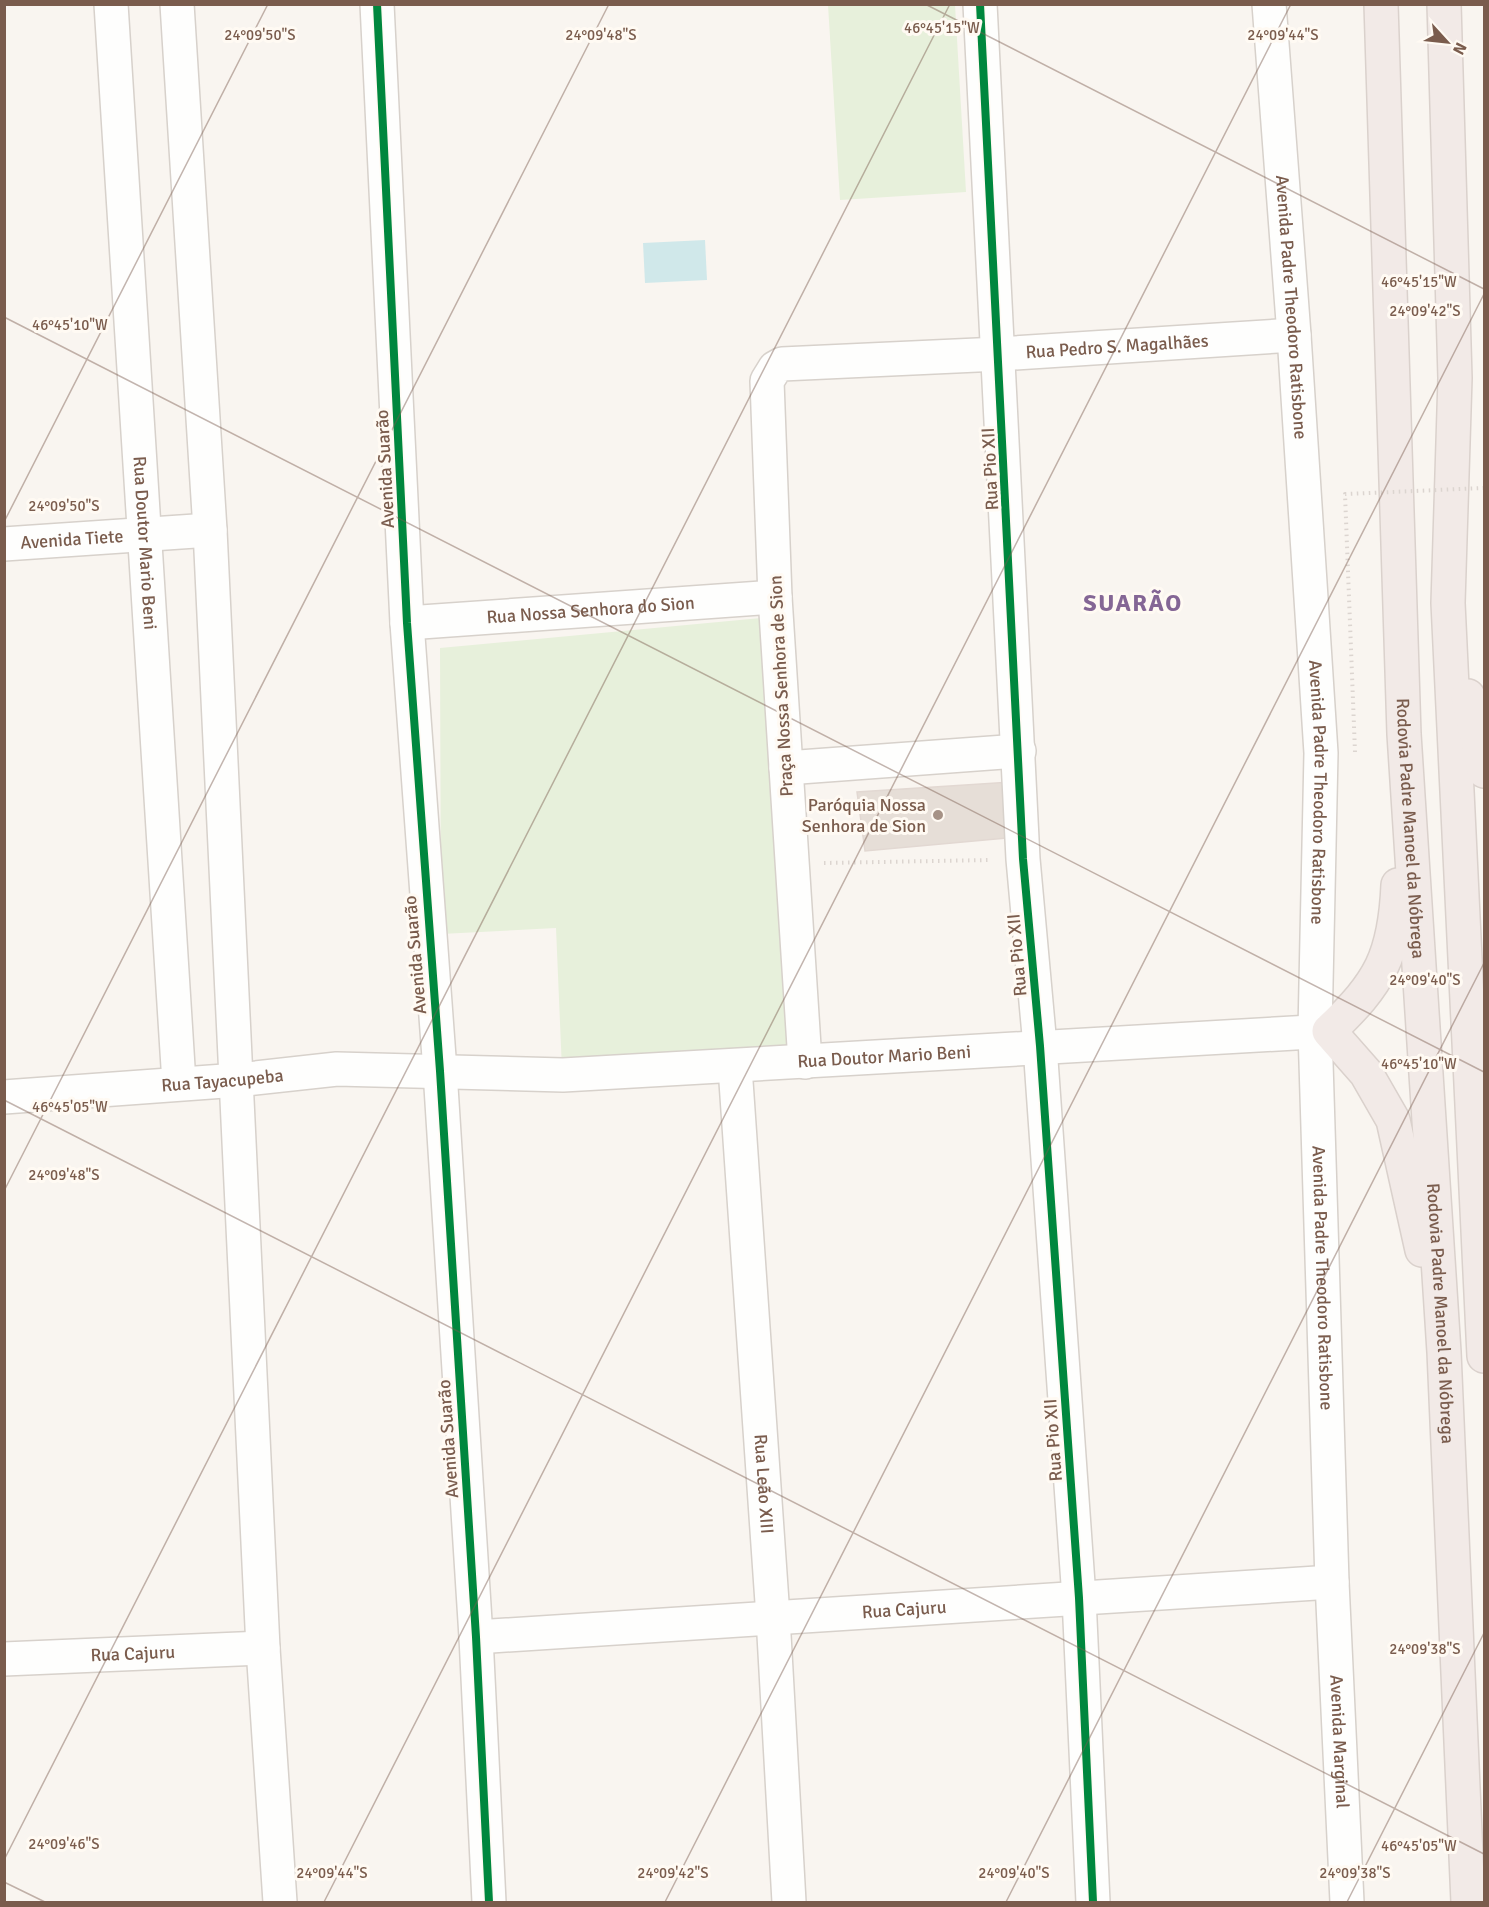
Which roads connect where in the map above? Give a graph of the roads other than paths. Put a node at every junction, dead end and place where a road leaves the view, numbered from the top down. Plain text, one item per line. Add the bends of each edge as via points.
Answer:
1 (111, 4) edge
2 (177, 4) edge
3 (377, 4) edge
4 (980, 4) edge
5 (1269, 4) edge
6 (1381, 4) edge
7 (1444, 4) edge
8 (1294, 335) junction
9 (999, 354) junction
10 (767, 381) joint
11 (210, 530) junction
12 (143, 536) junction
13 (4, 544) edge
14 (775, 597) junction
15 (1448, 603) junction
16 (407, 623) junction
17 (1404, 734) junction
18 (1019, 751) junction
19 (786, 768) junction
20 (1485, 771) edge
21 (1322, 1030) junction
22 (1040, 1046) junction
23 (805, 1062) junction
24 (735, 1067) junction
25 (440, 1071) junction
26 (238, 1080) junction
27 (180, 1083) junction
28 (4, 1097) edge
29 (1444, 1352) junction
30 (1485, 1356) edge
31 (1332, 1582) junction
32 (1079, 1598) junction
33 (773, 1617) junction
34 (476, 1637) junction
35 (263, 1648) junction
36 (4, 1659) edge
37 (1465, 1846) junction
38 (280, 1902) edge
39 (489, 1902) edge
40 (789, 1902) edge
41 (1093, 1902) edge
42 (1347, 1902) edge
43 (1460, 1902) edge
44 (1468, 1902) edge

1 - 12 street, Rua Doutor Mario Beni
2 - 11 street
3 - 16 street, Avenida Suarão
4 - 9 street, Rua Pio XII
5 - 8 street, Avenida Padre Theodoro Ratisbone
6 - 17 highway, Rodovia Padre Manoel da Nóbrega
7 - 15 highway via 1455,378
8 - 9 street, Rua Pedro S. Magalhães
8 - 21 street, Avenida Padre Theodoro Ratisbone via 1321,753
9 - 10 street, Rua Pedro S. Magalhães via 782,364
9 - 18 street, Rua Pio XII
10 - 14 street, Praça Nossa Senhora de Sion
11 - 12 street, Avenida Tiete
11 - 26 street
12 - 13 street, Avenida Tiete
12 - 27 street, Rua Doutor Mario Beni
14 - 16 street, Rua Nossa Senhora do Sion
14 - 19 street, Praça Nossa Senhora de Sion
15 - 20 highway
15 - 30 highway
16 - 25 street, Avenida Suarão
17 - 21 highway via 1397,912 1391,944 1382,970 1367,992
17 - 29 highway, Rodovia Padre Manoel da Nóbrega
18 - 19 street
18 - 22 street, Rua Pio XII via 1023,859
19 - 23 street, Praça Nossa Senhora de Sion
21 - 22 street, Rua Doutor Mario Beni
21 - 29 highway via 1366,1073 1393,1120
21 - 31 street, Avenida Padre Theodoro Ratisbone
22 - 23 street, Rua Doutor Mario Beni
22 - 32 street, Rua Pio XII
23 - 24 street, Rua Doutor Mario Beni
24 - 25 street, Rua Doutor Mario Beni via 563,1075
24 - 33 street, Rua Leão XIII
25 - 26 street, Rua Tayacupeba via 337,1069
25 - 34 street, Avenida Suarão
26 - 27 street, Rua Tayacupeba
26 - 35 street
27 - 28 street, Rua Tayacupeba
29 - 37 highway, Rodovia Padre Manoel da Nóbrega
31 - 32 street, Rua Cajuru
31 - 42 street, Avenida Marginal
32 - 33 street, Rua Cajuru
32 - 41 street, Rua Pio XII
33 - 34 street, Rua Cajuru
33 - 40 street, Rua Leão XIII
34 - 39 street, Avenida Suarão
35 - 36 street, Rua Cajuru
35 - 38 street
37 - 43 highway
37 - 44 highway, Rodovia Padre Manoel da Nóbrega

